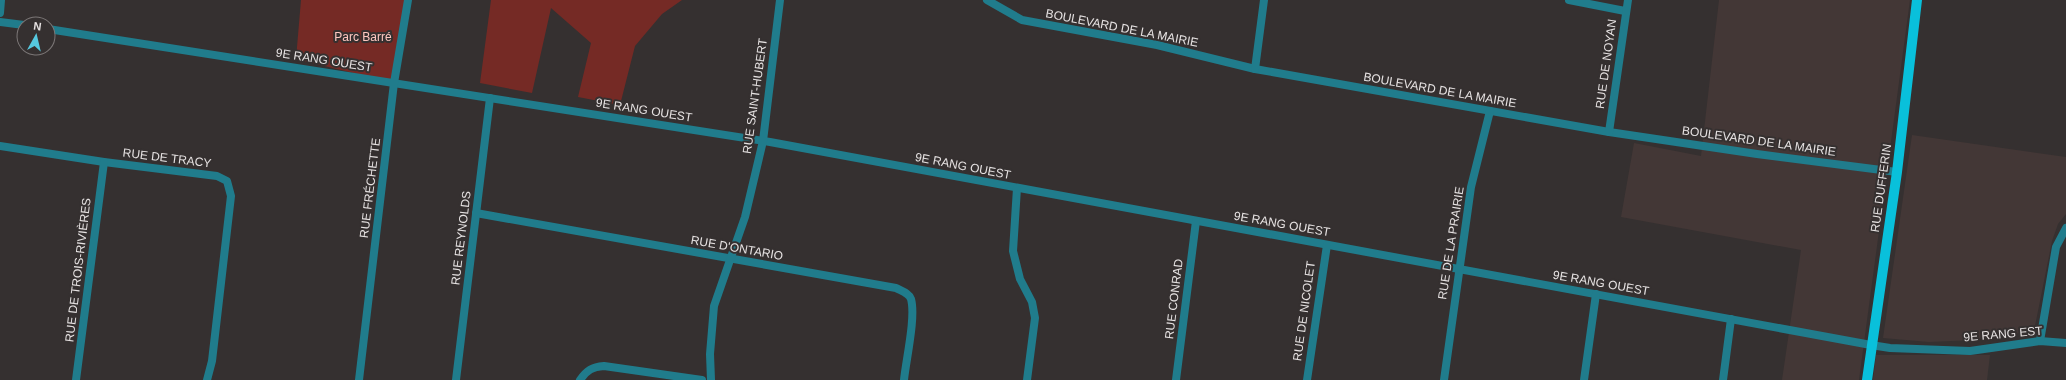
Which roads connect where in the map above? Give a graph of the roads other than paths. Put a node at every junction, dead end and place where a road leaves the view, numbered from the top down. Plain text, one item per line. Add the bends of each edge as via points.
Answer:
1 (1, 0) edge
2 (408, 0) edge
3 (780, 0) edge
4 (986, 0) edge
5 (1264, 0) edge
6 (1569, 0) edge
7 (1628, 0) edge
8 (1917, 0) edge
9 (1626, 11) junction
10 (0, 13) edge
11 (0, 22) edge
12 (16, 24) edge
13 (56, 30) edge
14 (1255, 69) junction
15 (394, 83) junction
16 (490, 98) junction
17 (1490, 111) junction
18 (1609, 132) junction
19 (763, 141) junction
20 (0, 146) edge
21 (104, 162) junction
22 (1897, 172) junction
23 (1017, 188) junction
24 (476, 212) junction
25 (1196, 221) junction
26 (2066, 228) edge
27 (1327, 245) junction
28 (730, 259) junction
29 (1458, 269) junction
30 (1596, 294) junction
31 (1731, 319) junction
32 (2040, 342) junction
33 (2066, 343) edge
34 (1871, 345) junction
35 (76, 380) edge
36 (207, 380) edge
37 (359, 380) edge
38 (456, 380) edge
39 (580, 380) edge
40 (702, 380) edge
41 (712, 380) edge
42 (904, 380) edge
43 (1027, 380) edge
44 (1176, 380) edge
45 (1306, 380) edge
46 (1444, 380) edge
47 (1584, 380) edge
48 (1723, 380) edge
49 (1867, 380) edge

1 - 10 street
2 - 15 street, RUE FRÉCHETTE
3 - 19 street, RUE SAINT-HUBERT
4 - 14 street, BOULEVARD DE LA MAIRIE via 1022,20 1158,45
5 - 14 street
6 - 9 street
7 - 9 street, RUE DE NOYAN
8 - 22 main road, RUE DUFFERIN
9 - 18 street, RUE DE NOYAN
11 - 12 street
13 - 15 street, 9E RANG OUEST
14 - 17 street, BOULEVARD DE LA MAIRIE
15 - 16 street, 9E RANG OUEST
15 - 37 street, RUE FRÉCHETTE
16 - 19 street, 9E RANG OUEST
16 - 24 street, RUE REYNOLDS
17 - 18 street, BOULEVARD DE LA MAIRIE
17 - 29 street, RUE DE LA PRAIRIE via 1471,187
18 - 22 street, BOULEVARD DE LA MAIRIE
19 - 23 street, 9E RANG OUEST
19 - 28 street, RUE SAINT-HUBERT via 745,217
20 - 21 street, RUE DE TRACY
21 - 35 street, RUE DE TROIS-RIVIÈRES
21 - 36 street, RUE DE TRACY via 217,176 227,182 231,196 212,361
22 - 34 main road, RUE DUFFERIN
23 - 25 street, 9E RANG OUEST
23 - 43 street via 1013,251 1020,279 1032,302 1035,318
24 - 28 street, RUE D'ONTARIO
24 - 38 street, RUE REYNOLDS
25 - 27 street, 9E RANG OUEST
25 - 44 street, RUE CONRAD
26 - 32 street via 2056,247
27 - 29 street, 9E RANG OUEST
27 - 45 street, RUE DE NICOLET
28 - 41 street, RUE SAINT-HUBERT via 714,306 710,354
28 - 42 street, RUE D'ONTARIO via 896,288 905,292 910,298 912,317
29 - 30 street, 9E RANG OUEST
29 - 46 street, RUE DE LA PRAIRIE
30 - 31 street, 9E RANG OUEST
30 - 47 street
31 - 34 street, 9E RANG OUEST
31 - 48 street
32 - 33 street, 9E RANG EST
32 - 34 street, 9E RANG EST via 1970,351
34 - 49 main road, RUE DUFFERIN
39 - 40 street via 590,369 604,366

